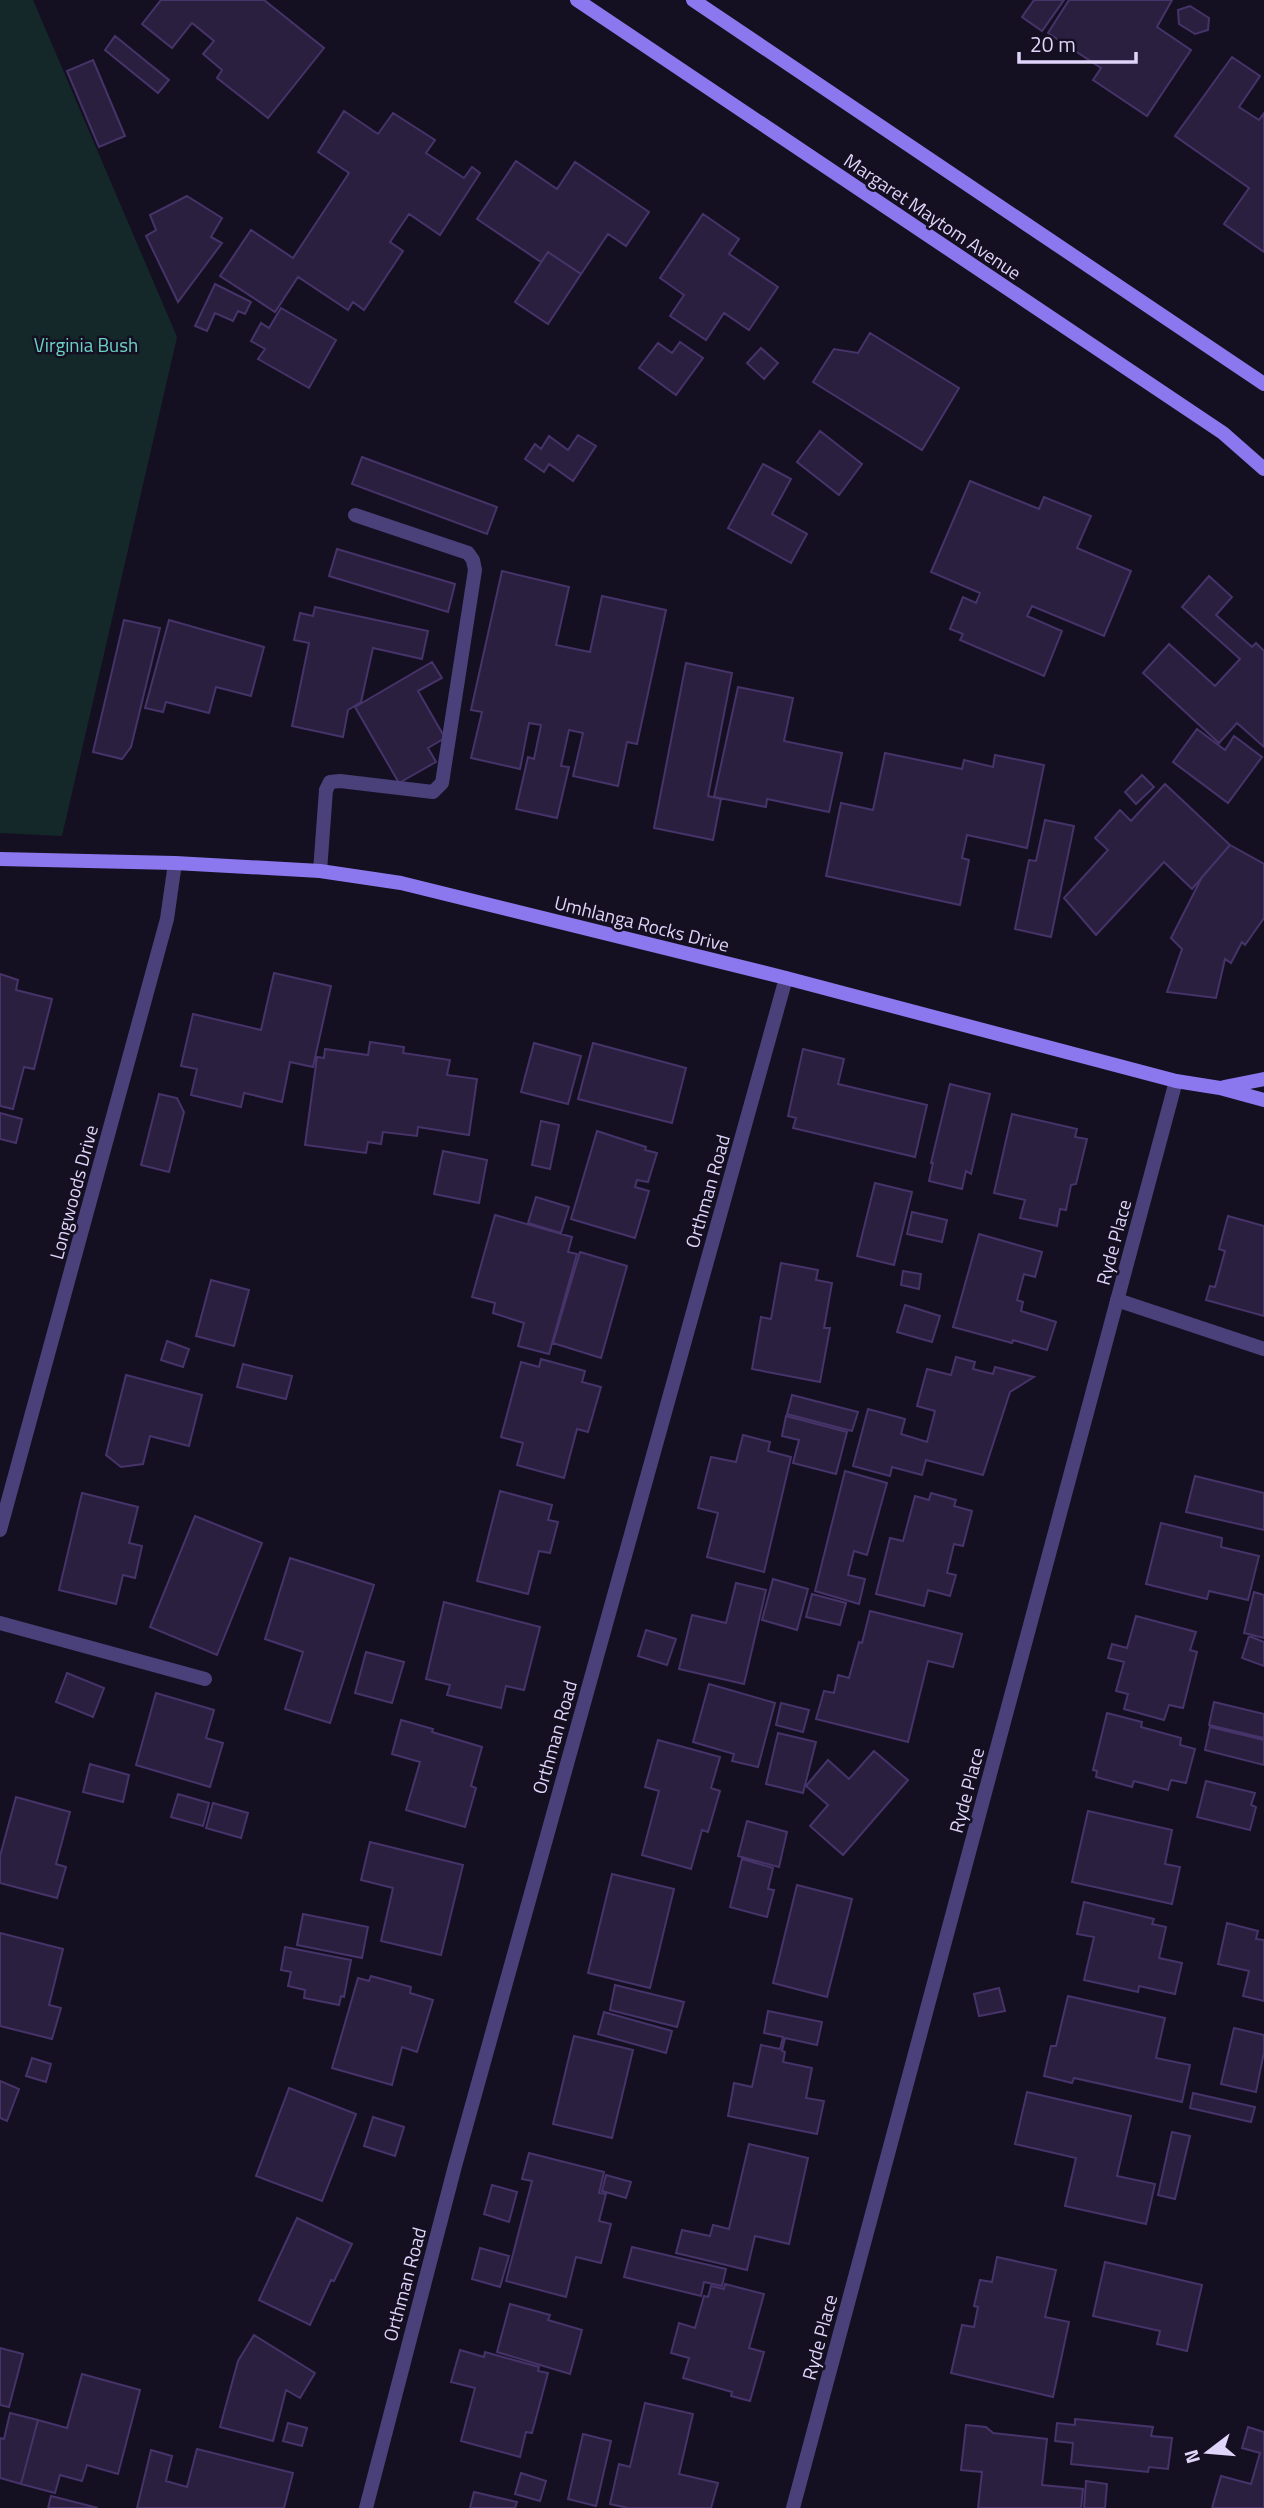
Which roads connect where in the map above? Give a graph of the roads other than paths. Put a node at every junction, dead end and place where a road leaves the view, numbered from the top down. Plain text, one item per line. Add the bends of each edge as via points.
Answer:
1 (577, 0) edge
2 (693, 0) edge
3 (1264, 384) edge
4 (1264, 468) edge
5 (355, 515) dead end
6 (0, 859) edge
7 (175, 863) junction
8 (320, 871) junction
9 (786, 978) junction
10 (1264, 1079) edge
11 (1176, 1081) junction
12 (1220, 1088) junction
13 (1264, 1100) edge
14 (1117, 1300) junction
15 (1264, 1349) edge
16 (0, 1530) edge
17 (0, 1623) edge
18 (205, 1679) dead end
19 (366, 2508) edge
20 (793, 2508) edge

1 - 4 street, Margaret Maytom Avenue via 1223,433
2 - 3 street
5 - 8 street via 468,553 475,570 442,783 433,792 330,782
6 - 7 street, Umhlanga Rocks Drive
7 - 8 street, Umhlanga Rocks Drive
7 - 16 street, Longwoods Drive via 167,919
8 - 9 street, Umhlanga Rocks Drive via 401,883
9 - 11 street, Umhlanga Rocks Drive
9 - 19 street, Orthman Road via 455,2166
10 - 12 street
11 - 12 street, Umhlanga Rocks Drive
11 - 14 street, Ryde Place
12 - 13 street, Umhlanga Rocks Drive
14 - 15 street
14 - 20 street, Ryde Place
17 - 18 street

